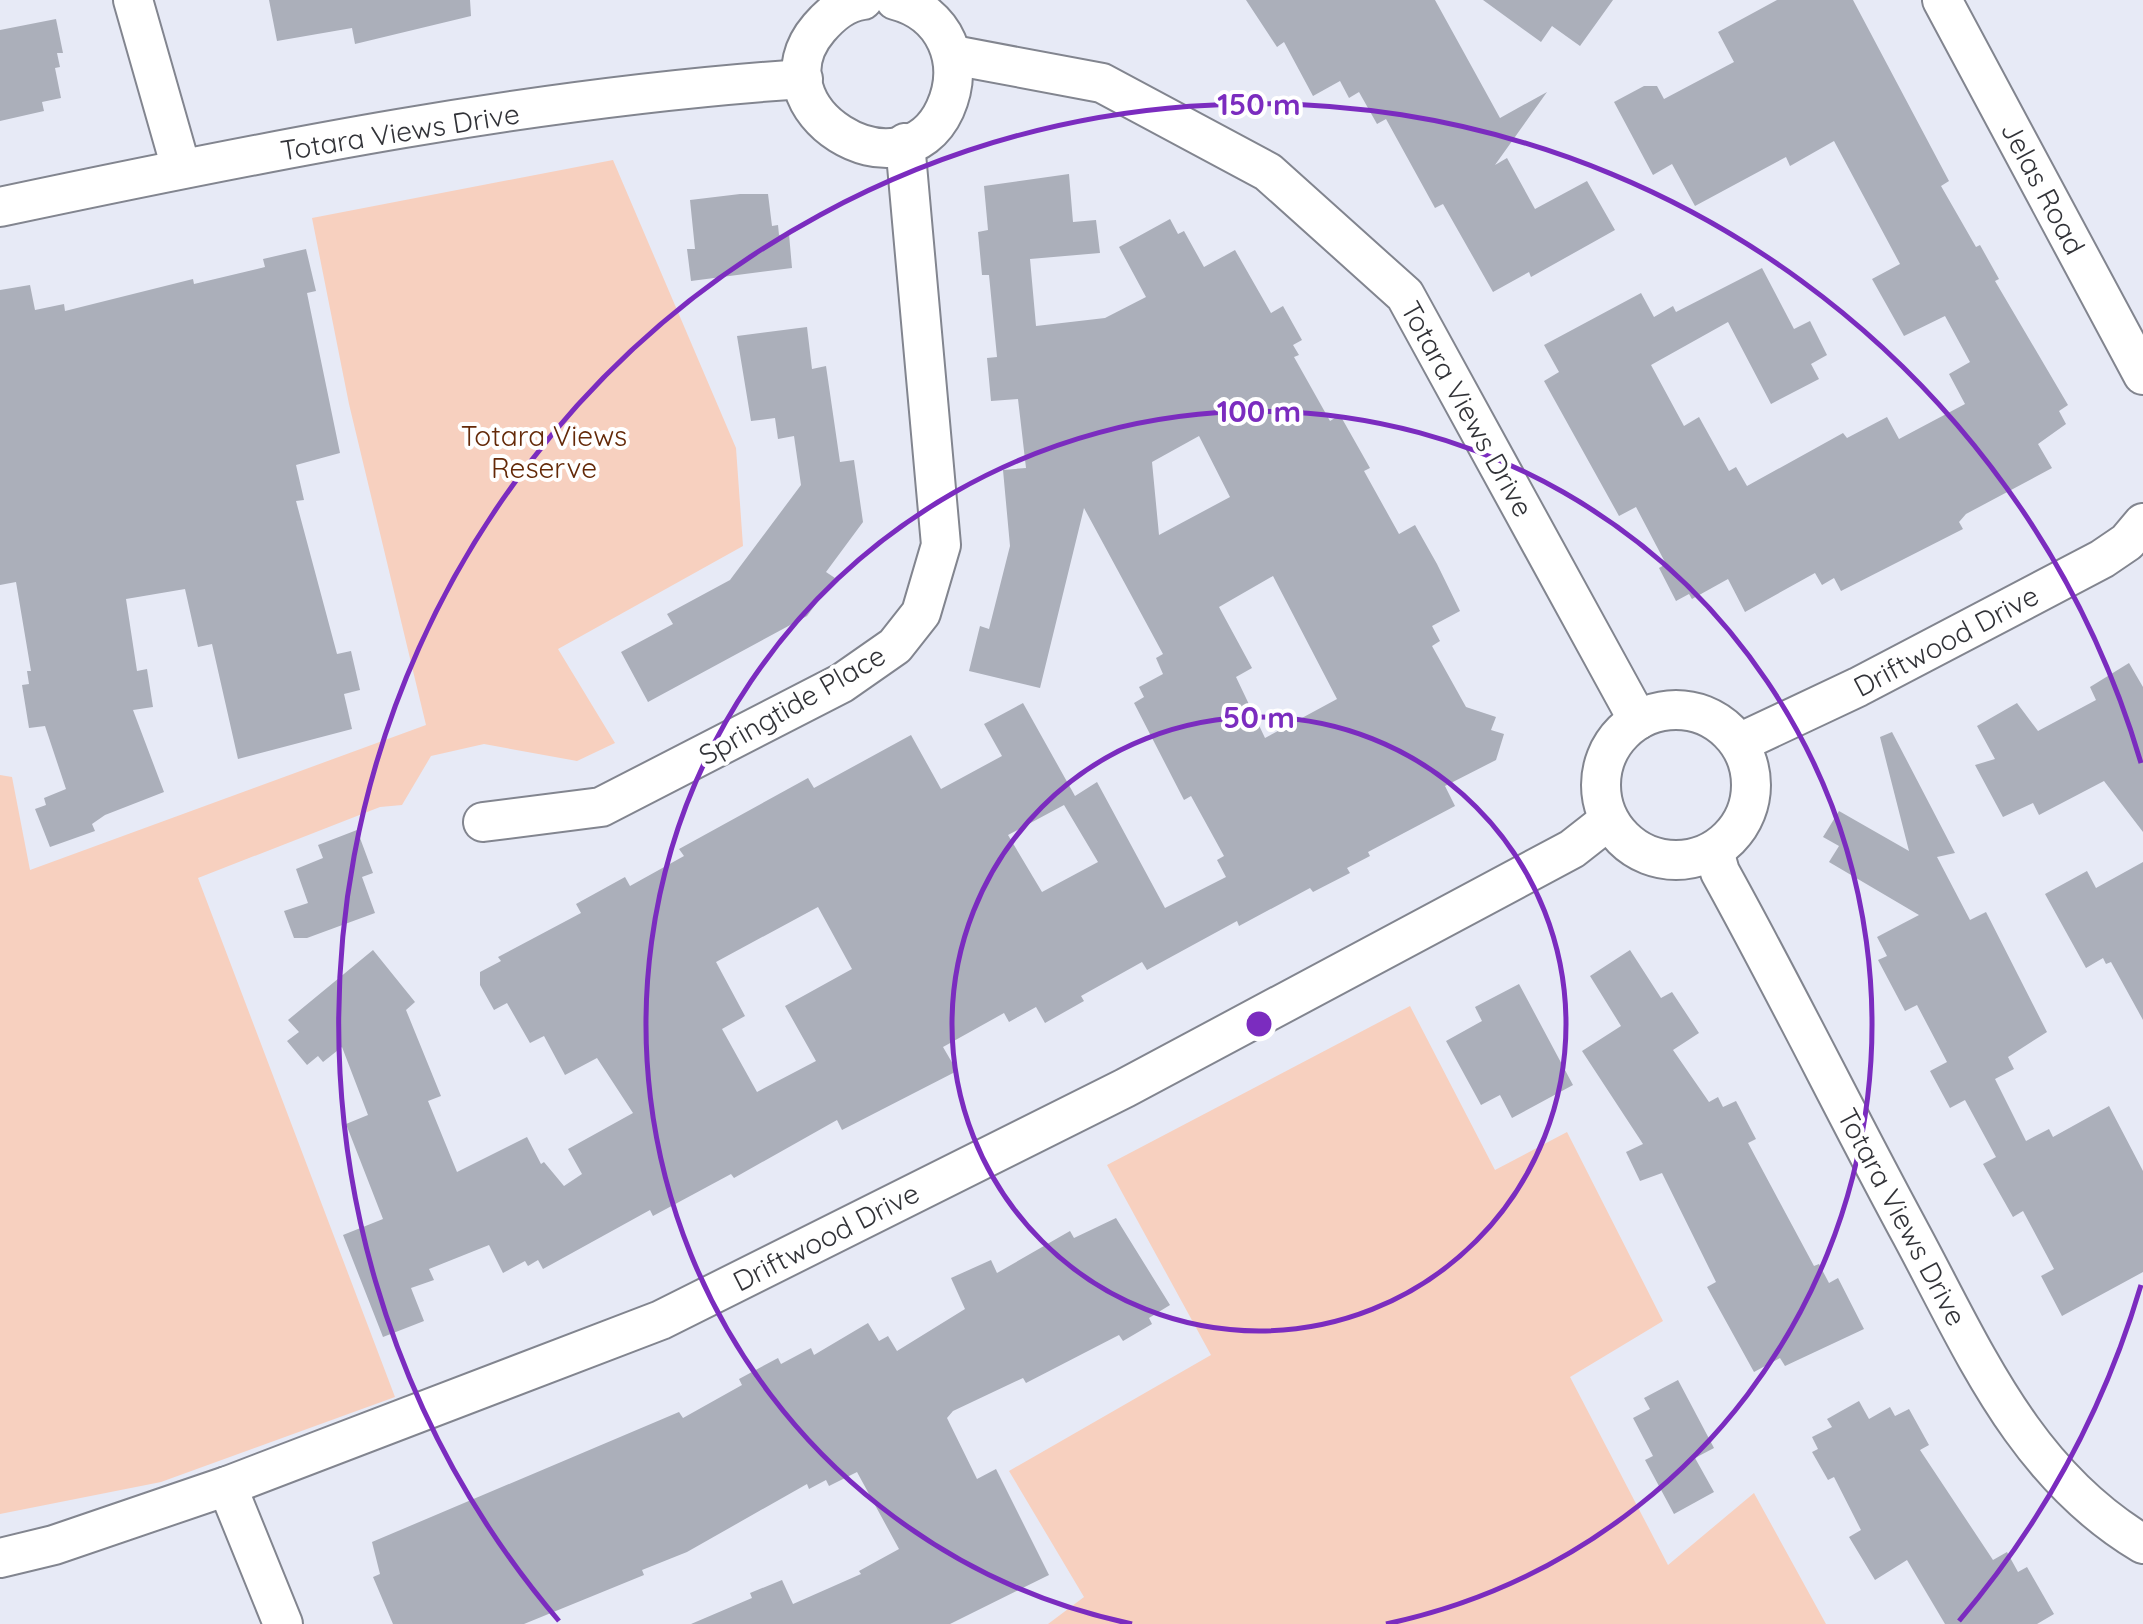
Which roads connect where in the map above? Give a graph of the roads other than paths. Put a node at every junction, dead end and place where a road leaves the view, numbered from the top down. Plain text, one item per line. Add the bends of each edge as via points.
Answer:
1 (134, 0) edge
2 (854, 0) edge
3 (863, 0) edge
4 (895, 0) edge
5 (1942, 0) edge
6 (953, 55) junction
7 (804, 78) junction
8 (906, 143) junction
9 (181, 168) junction
10 (0, 207) edge
11 (2143, 376) edge
12 (2143, 524) edge
13 (1638, 720) junction
14 (1739, 743) junction
15 (1609, 820) junction
16 (483, 822) dead end
17 (1714, 851) junction
18 (228, 1486) junction
19 (2143, 1544) edge
20 (0, 1558) edge
21 (283, 1624) edge

1 - 9 street
2 - 3 street
2 - 7 street via 814,34
4 - 6 street via 924,12
5 - 11 street, Jelas Road
6 - 8 street via 953,90 942,114
6 - 13 street, Totara Views Drive via 1102,83 1268,172 1405,295
7 - 8 street via 810,104 847,141
7 - 9 street, Totara Views Drive via 655,90
8 - 16 street, Springtide Place via 941,545 922,613 895,646 842,683 601,807
9 - 10 street, Totara Views Drive
12 - 14 street, Driftwood Drive via 2102,559
13 - 14 street via 1660,711 1704,715
13 - 15 street via 1620,734 1601,775
14 - 17 street via 1752,790 1733,835
15 - 17 street via 1655,858
15 - 18 street, Driftwood Drive via 1572,850 1125,1088 661,1320
17 - 19 street, Totara Views Drive via 2006,1411 2071,1492
18 - 20 street, Driftwood Drive
18 - 21 street

